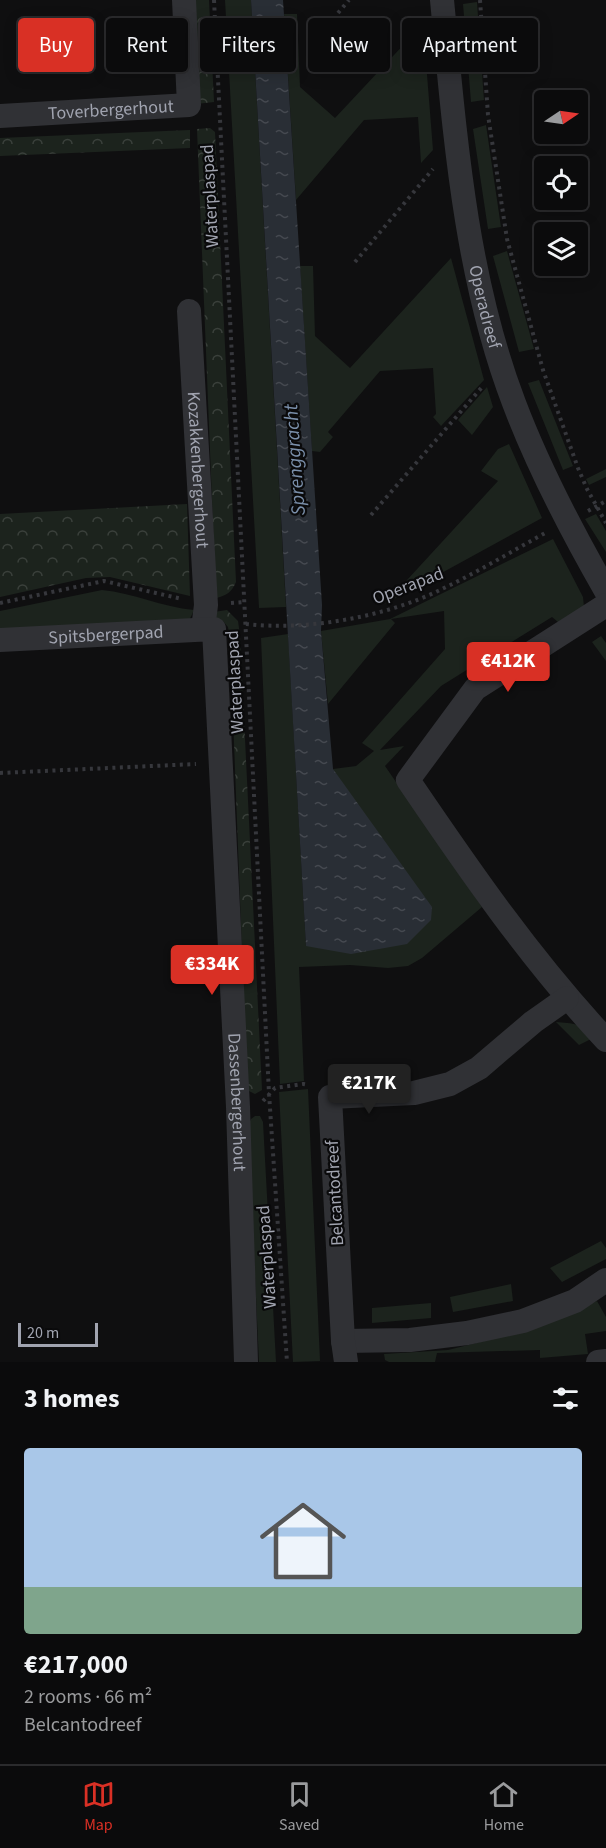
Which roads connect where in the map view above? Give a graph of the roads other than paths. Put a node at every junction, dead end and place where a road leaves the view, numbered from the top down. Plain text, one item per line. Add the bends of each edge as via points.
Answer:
1 (184, 0) edge
2 (442, 0) edge
3 (0, 116) edge
4 (189, 311) dead end
5 (606, 591) edge
6 (606, 605) edge
7 (208, 629) junction
8 (0, 640) edge
9 (567, 998) junction
10 (606, 1040) edge
11 (606, 1280) edge
12 (345, 1351) edge
13 (606, 1361) edge
14 (246, 1362) edge
15 (598, 1362) edge

1 - 3 street, Toverbergerhout via 189,105
2 - 5 street, Operadreef via 455,143 481,292 501,365 546,479
4 - 7 street, Kozakkenbergerhout
6 - 9 street via 475,689 408,780 489,898
7 - 8 street, Spitsbergerpad
7 - 14 street, Dassenbergerhout via 221,763
9 - 10 street
9 - 12 street, Belcantodreef via 479,1068 450,1084 414,1093 330,1097
11 - 12 street, Belcantodreef via 575,1302 523,1321
13 - 15 street

